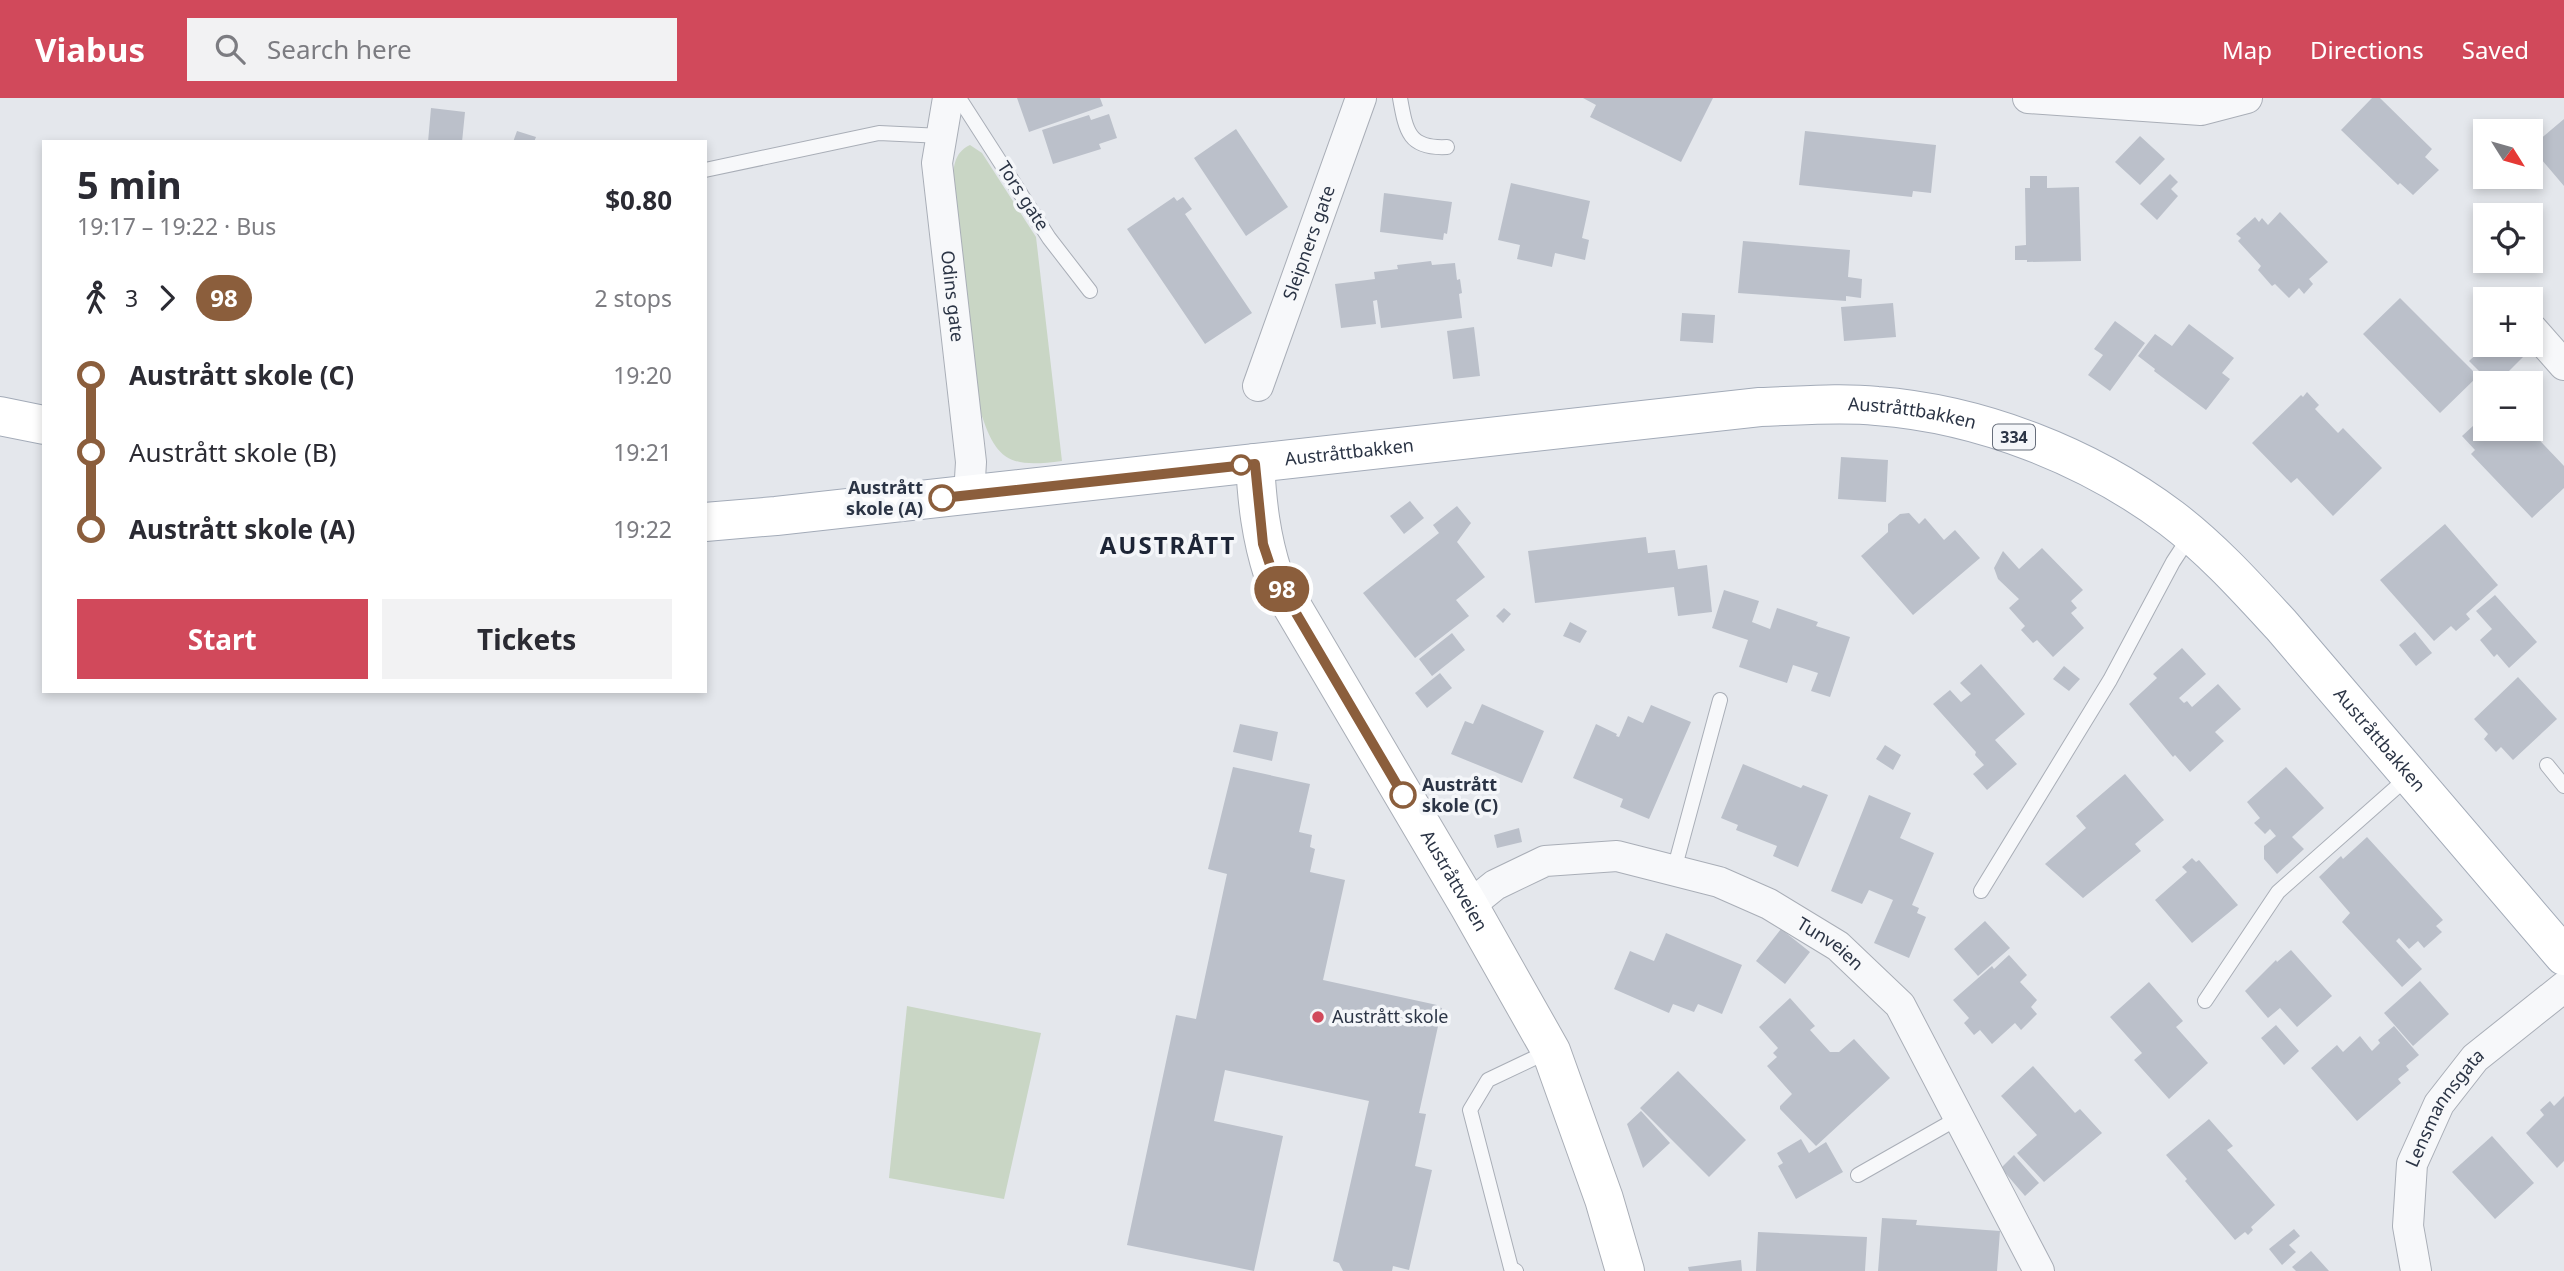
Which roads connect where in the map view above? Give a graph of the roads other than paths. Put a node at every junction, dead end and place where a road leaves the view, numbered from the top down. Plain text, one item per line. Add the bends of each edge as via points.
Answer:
1 (948, 98) edge
2 (959, 98) edge
3 (1361, 98) edge
4 (1400, 98) edge
5 (2028, 98) edge
6 (2247, 98) edge
7 (942, 136) junction
8 (1447, 147) dead end
9 (707, 170) edge
10 (1090, 292) dead end
11 (2543, 341) edge
12 (2564, 365) edge
13 (1258, 386) dead end
14 (0, 416) edge
15 (42, 425) edge
16 (1255, 464) junction
17 (969, 495) junction
18 (707, 522) edge
19 (2191, 535) junction
20 (1720, 700) dead end
21 (2547, 765) dead end
22 (2409, 776) junction
23 (2564, 786) edge
24 (1674, 870) junction
25 (1981, 891) dead end
26 (1469, 906) junction
27 (2564, 956) edge
28 (2564, 987) edge
29 (2205, 1001) dead end
30 (1551, 1051) junction
31 (1960, 1118) junction
32 (1858, 1175) dead end
33 (1516, 1271) edge
34 (1625, 1271) edge
35 (2039, 1271) edge
36 (2416, 1271) edge

1 - 7 street, Odins gate
2 - 10 lane, Tors gate via 1049,238
3 - 13 street, Sleipners gate
4 - 8 lane via 1409,135 1428,148
5 - 6 street via 2200,110
7 - 9 lane via 878,133
7 - 17 street, Odins gate via 937,163 971,462
11 - 12 street
14 - 15 main road
16 - 17 main road, 334
16 - 19 main road, Austråttbakken / 334 via 1760,407 1876,405 1972,421 2052,451 2114,481
16 - 26 main road, Austråttveien via 1263,544 1273,574
17 - 18 main road, 334
19 - 22 main road, Austråttbakken / 334 via 2282,625
19 - 25 lane via 2110,680
20 - 24 lane
21 - 23 lane
22 - 27 main road, Austråttbakken / 334
22 - 29 lane via 2278,892
24 - 26 street, Tunveien via 1618,856 1545,861 1496,885
24 - 31 street, Tunveien via 1719,882 1769,904 1838,946 1900,1005
26 - 30 main road, Austråttveien
28 - 36 street, Lensmannsgata via 2475,1058 2439,1104 2412,1164 2408,1226
30 - 33 lane via 1488,1080 1470,1110 1511,1268
30 - 34 main road, Austråttveien
31 - 32 lane
31 - 35 street, Tunveien

